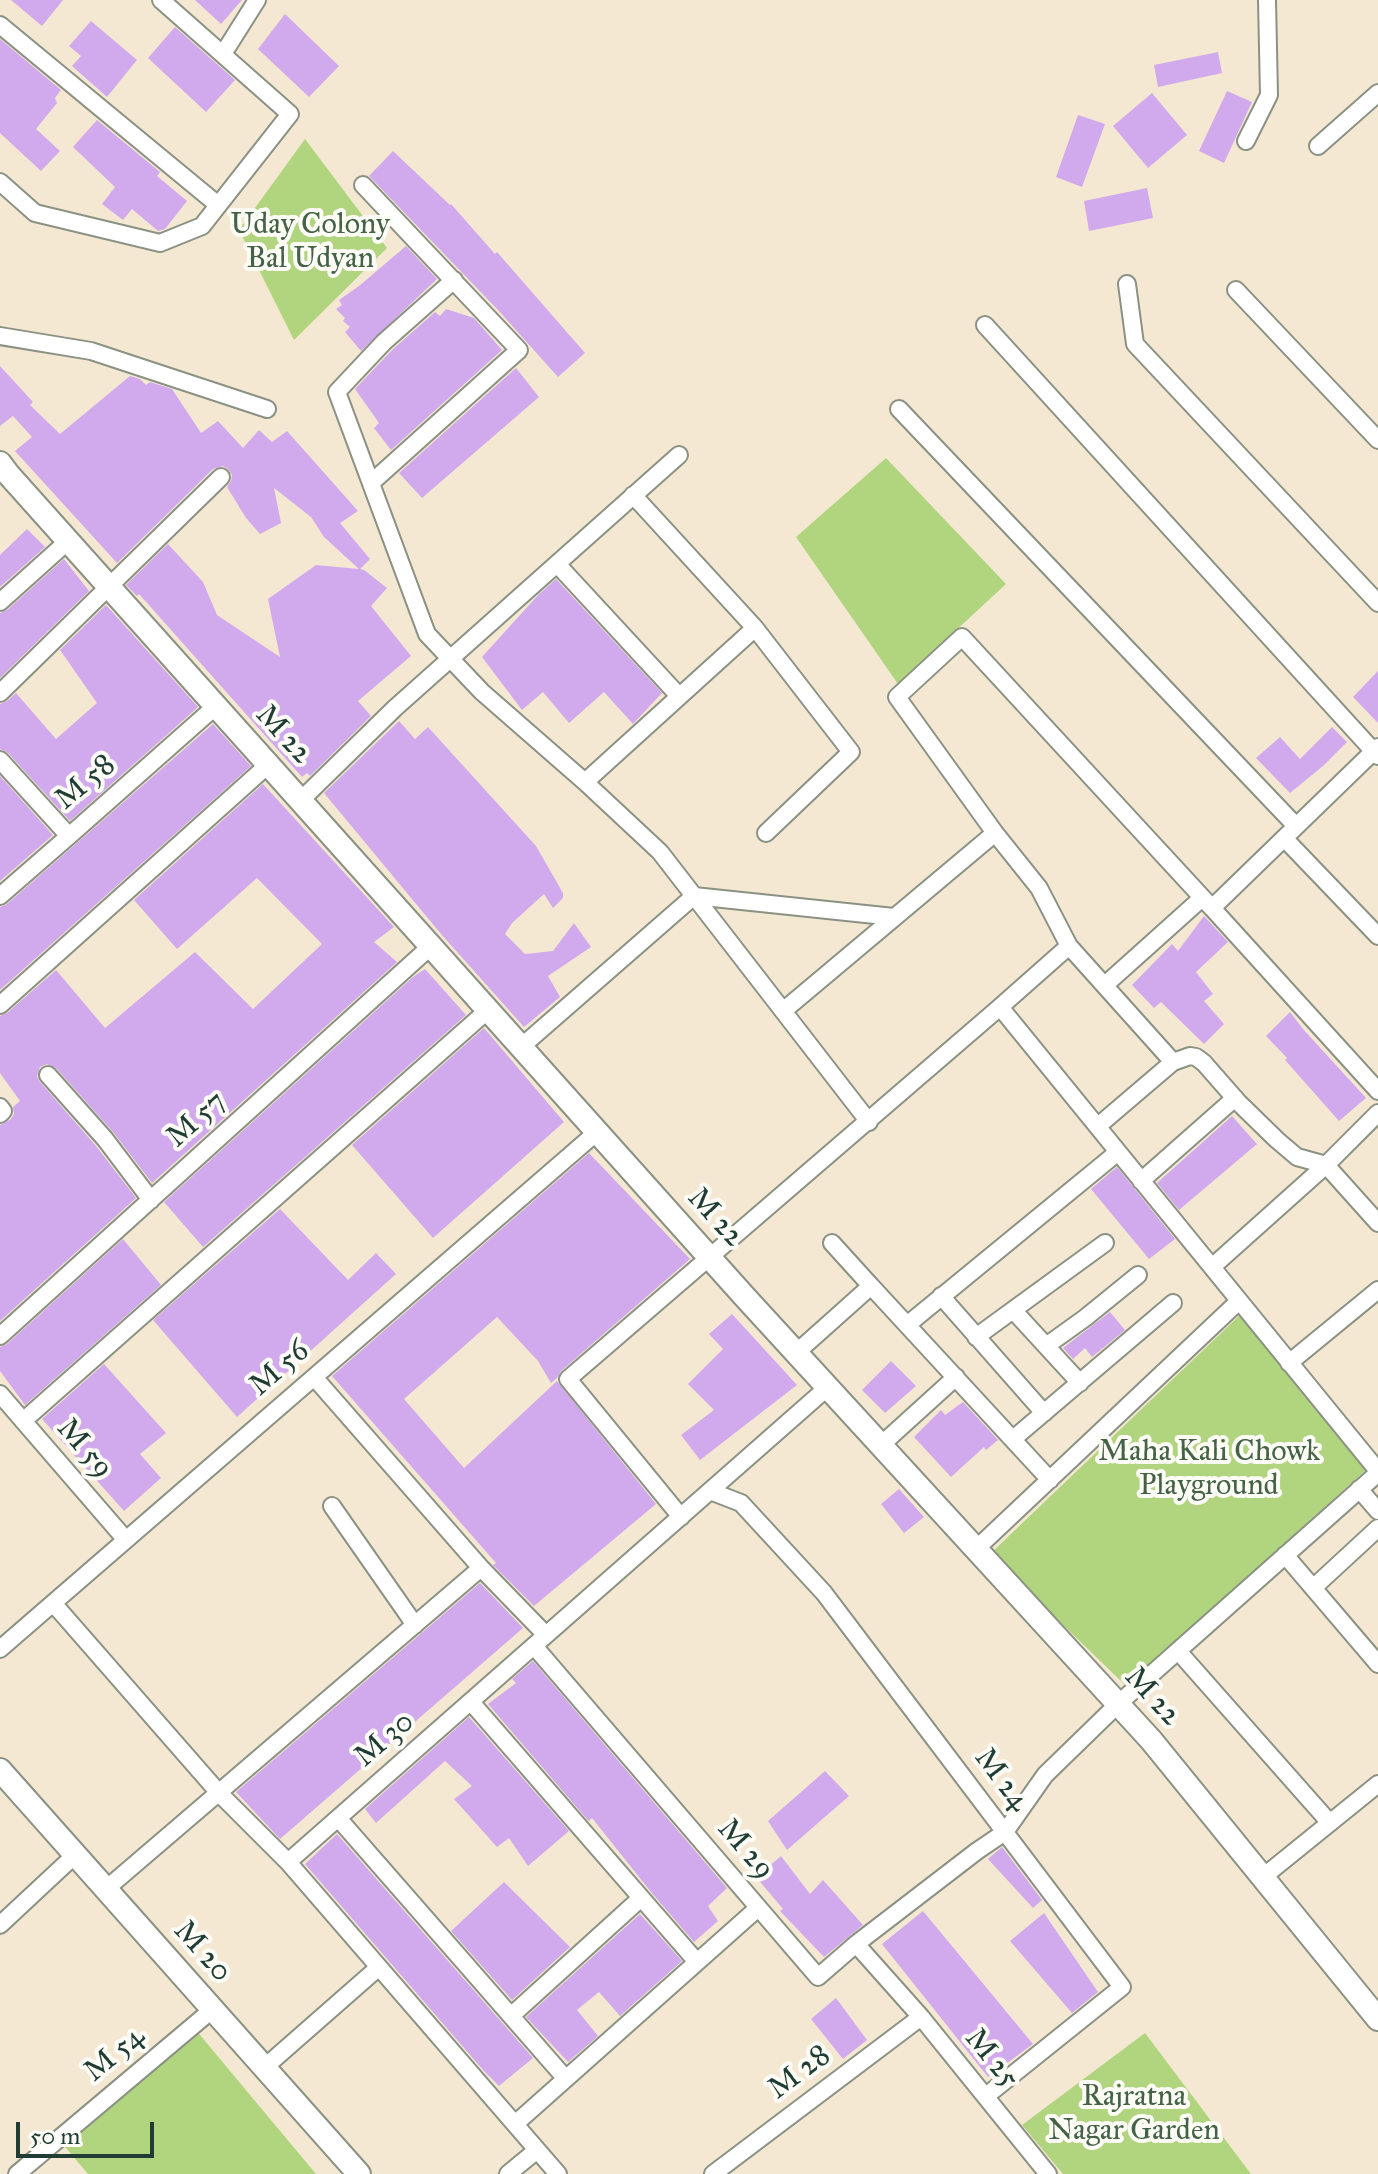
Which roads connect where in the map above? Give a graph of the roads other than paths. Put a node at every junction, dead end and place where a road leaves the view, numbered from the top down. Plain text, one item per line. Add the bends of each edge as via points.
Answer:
1 (161, 0) edge
2 (257, 0) edge
3 (1267, 0) edge
4 (0, 25) edge
5 (223, 54) junction
6 (1378, 93) edge
7 (1246, 141) dead end
8 (1318, 146) dead end
9 (0, 182) edge
10 (363, 185) dead end
11 (218, 205) junction
12 (454, 280) junction
13 (1127, 284) dead end
14 (1236, 290) dead end
15 (985, 325) dead end
16 (0, 336) edge
17 (267, 409) dead end
18 (899, 409) dead end
19 (1378, 440) edge
20 (679, 455) dead end
21 (0, 463) edge
22 (221, 477) dead end
23 (371, 483) junction
24 (633, 495) junction
25 (68, 541) junction
26 (557, 564) junction
27 (109, 587) junction
28 (0, 602) edge
29 (1378, 603) edge
30 (755, 628) junction
31 (451, 659) junction
32 (0, 693) edge
33 (679, 696) junction
34 (216, 706) junction
35 (1376, 751) edge
36 (0, 760) edge
37 (269, 764) junction
38 (14, 776) junction
39 (585, 782) junction
40 (0, 787) edge
41 (301, 800) junction
42 (1290, 832) junction
43 (766, 833) dead end
44 (995, 833) junction
45 (69, 836) junction
46 (0, 896) edge
47 (694, 896) junction
48 (1207, 903) junction
49 (894, 917) junction
50 (1378, 936) edge
51 (431, 946) junction
52 (1069, 946) junction
53 (1105, 985) junction
54 (0, 1005) edge
55 (1000, 1007) junction
56 (488, 1010) junction
57 (783, 1011) junction
58 (521, 1047) junction
59 (1173, 1062) junction
60 (48, 1075) dead end
61 (1378, 1091) edge
62 (1235, 1098) junction
63 (0, 1107) edge
64 (1378, 1113) edge
65 (0, 1114) edge
66 (869, 1122) junction
67 (1098, 1126) junction
68 (597, 1132) junction
69 (1118, 1152) junction
70 (1326, 1165) junction
71 (1141, 1181) junction
72 (151, 1200) junction
73 (1378, 1223) edge
74 (832, 1243) dead end
75 (1105, 1243) dead end
76 (709, 1256) junction
77 (1212, 1267) junction
78 (1138, 1275) dead end
79 (871, 1286) junction
80 (1378, 1290) edge
81 (941, 1296) junction
82 (1239, 1301) junction
83 (1173, 1303) dead end
84 (1013, 1310) junction
85 (907, 1325) junction
86 (0, 1336) edge
87 (976, 1337) junction
88 (1046, 1346) junction
89 (796, 1353) junction
90 (1289, 1363) junction
91 (314, 1377) junction
92 (956, 1377) junction
93 (1080, 1383) junction
94 (828, 1387) junction
95 (0, 1394) edge
96 (1044, 1413) junction
97 (23, 1421) junction
98 (1013, 1439) junction
99 (881, 1445) junction
100 (1378, 1472) edge
101 (1050, 1480) junction
102 (1359, 1489) junction
103 (710, 1491) junction
104 (332, 1506) dead end
105 (1378, 1511) edge
106 (681, 1517) junction
107 (1378, 1528) edge
108 (126, 1540) junction
109 (976, 1549) junction
110 (1285, 1555) junction
111 (481, 1568) junction
112 (1313, 1588) junction
113 (53, 1603) junction
114 (415, 1625) junction
115 (540, 1641) junction
116 (0, 1649) edge
117 (1178, 1651) junction
118 (1378, 1664) edge
119 (471, 1702) junction
120 (1118, 1704) junction
121 (0, 1770) edge
122 (1378, 1784) edge
123 (219, 1793) junction
124 (338, 1818) junction
125 (1330, 1823) junction
126 (1005, 1832) junction
127 (75, 1855) junction
128 (288, 1862) junction
129 (1263, 1877) junction
130 (106, 1889) junction
131 (641, 1898) junction
132 (758, 1908) junction
133 (0, 1925) edge
134 (856, 1944) junction
135 (697, 1962) junction
136 (379, 1967) junction
137 (213, 2009) junction
138 (512, 2015) junction
139 (921, 2017) junction
140 (1378, 2019) edge
141 (265, 2067) junction
142 (566, 2079) junction
143 (986, 2096) junction
144 (515, 2124) junction
145 (537, 2150) junction
146 (17, 2174) edge
147 (359, 2174) edge
148 (508, 2174) edge
149 (558, 2174) edge
150 (713, 2174) edge
151 (1048, 2174) edge

1 - 5 street
2 - 5 street
3 - 7 street via 1269,95
4 - 11 street
5 - 11 street via 290,114
6 - 8 street
9 - 11 street via 35,213 160,243 202,226
10 - 12 street
12 - 23 street via 337,392
12 - 23 street via 519,350
13 - 29 street via 1135,344
14 - 19 street
15 - 35 street
16 - 17 street via 91,351
18 - 42 street
20 - 24 street
21 - 25 street, M 22
22 - 27 street
23 - 31 street via 427,634
24 - 26 street
24 - 30 street
25 - 27 street, M 22
25 - 28 street
26 - 31 street
26 - 33 street
27 - 32 street
27 - 34 street, M 22
30 - 33 street
30 - 43 street via 851,752
31 - 39 street
31 - 41 street
33 - 39 street
34 - 37 street, M 22
34 - 45 street, M 58
35 - 42 street
36 - 38 street, M 58
37 - 41 street, M 22
37 - 54 street
38 - 40 street
38 - 45 street, M 58
39 - 47 street via 660,852
41 - 51 street, M 22
42 - 48 street
42 - 50 street
44 - 48 street via 897,697 962,637
44 - 49 street
44 - 52 street via 1039,888
45 - 46 street
47 - 49 street
47 - 57 street
47 - 58 street
48 - 53 street
48 - 61 street
49 - 57 street
51 - 56 street, M 22
51 - 72 street, M 57
52 - 53 street
52 - 55 street
53 - 59 street
55 - 66 street
55 - 67 street
56 - 58 street, M 22
56 - 97 street
57 - 66 street
58 - 68 street, M 22
59 - 62 street via 1196,1057
59 - 67 street
60 - 72 street
62 - 70 street via 1297,1157
62 - 71 street
63 - 65 street
64 - 70 street
66 - 76 street
67 - 69 street
68 - 76 street, M 22
68 - 91 street, M 56
69 - 71 street
69 - 81 street
70 - 73 street
70 - 77 street
71 - 77 street
72 - 86 street, M 57
74 - 79 street
75 - 84 street
76 - 89 street, M 22
76 - 106 street via 568,1379
77 - 82 street
78 - 88 street
79 - 85 street
79 - 89 street
80 - 90 street
81 - 85 street
81 - 87 street
82 - 90 street
82 - 101 street
83 - 93 street
84 - 87 street
84 - 88 street
85 - 92 street
87 - 96 street
88 - 93 street
89 - 94 street, M 22
90 - 100 street
91 - 108 street, M 56
91 - 111 street, M 29
92 - 98 street
92 - 99 street
93 - 96 street
94 - 99 street, M 22
94 - 103 street, M 30
95 - 97 street, M 59
96 - 98 street
97 - 108 street, M 59
98 - 101 street
99 - 109 street, M 22
100 - 102 street
101 - 109 street
102 - 105 street
102 - 110 street
103 - 106 street, M 30
103 - 126 street, M 24 via 741,1503 824,1593
104 - 114 street
106 - 115 street, M 30
107 - 112 street
108 - 113 street, M 56
109 - 120 street, M 22
110 - 112 street
110 - 117 street
111 - 114 street
111 - 115 street, M 29
112 - 118 street
113 - 116 street, M 56
113 - 123 street
114 - 123 street
115 - 119 street, M 30
115 - 132 street, M 29
117 - 120 street
117 - 125 street
119 - 124 street, M 30
119 - 131 street
120 - 126 street via 1045,1775
120 - 129 street, M 22
121 - 127 street, M 20
122 - 125 street
123 - 128 street
123 - 130 street
124 - 128 street, M 30
124 - 138 street
125 - 129 street
126 - 134 street
126 - 143 street, M 24 via 1122,1987
127 - 130 street, M 20
127 - 133 street
128 - 136 street
129 - 140 street, M 22
130 - 137 street, M 20
131 - 135 street
131 - 138 street
132 - 134 street, M 29 via 818,1977
132 - 135 street
134 - 139 street
135 - 142 street
136 - 141 street
136 - 144 street
137 - 141 street, M 20
137 - 146 street, M 54
138 - 142 street
139 - 143 street, M 25
139 - 150 street, M 28
141 - 147 street, M 20
142 - 144 street
143 - 151 street, M 25
144 - 145 street
145 - 148 street
145 - 149 street

